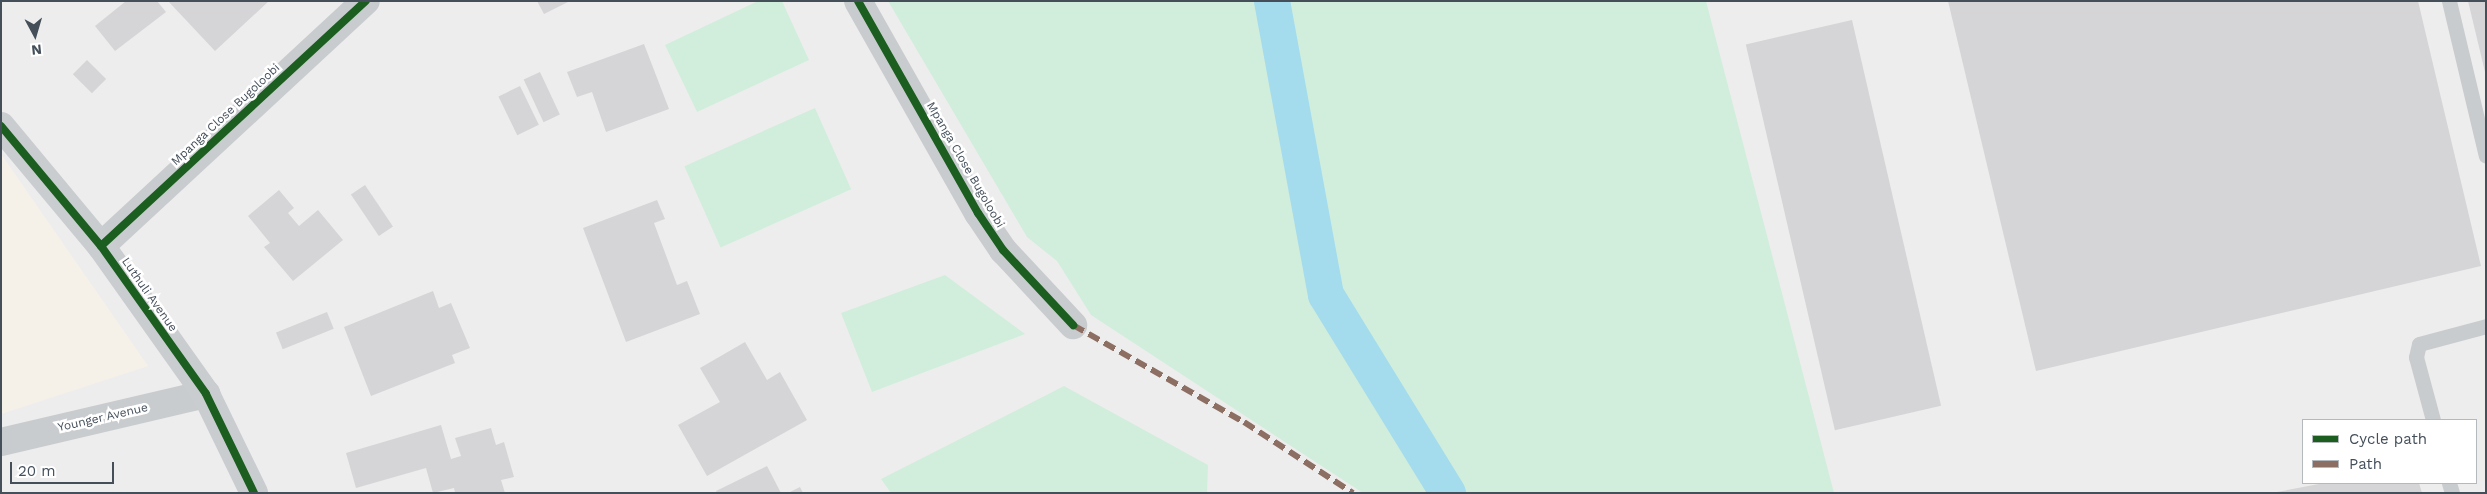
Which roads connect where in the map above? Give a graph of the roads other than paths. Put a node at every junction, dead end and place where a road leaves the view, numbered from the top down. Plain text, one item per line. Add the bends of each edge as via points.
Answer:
1 (366, 1) edge
2 (858, 1) edge
3 (2450, 1) edge
4 (1, 126) edge
5 (2486, 156) edge
6 (101, 246) junction
7 (1073, 325) dead end
8 (2486, 326) edge
9 (206, 394) junction
10 (2433, 419) edge
11 (1, 442) edge
12 (254, 493) edge

1 - 6 street, Mpanga Close Bugoloobi
2 - 7 street, Mpanga Close Bugoloobi via 978,213 1003,250
3 - 5 lane
4 - 6 street, Luthuli Avenue
6 - 9 street, Luthuli Avenue
8 - 10 lane via 2419,344 2416,357
9 - 11 street, Younger Avenue
9 - 12 street, Luthuli Avenue

